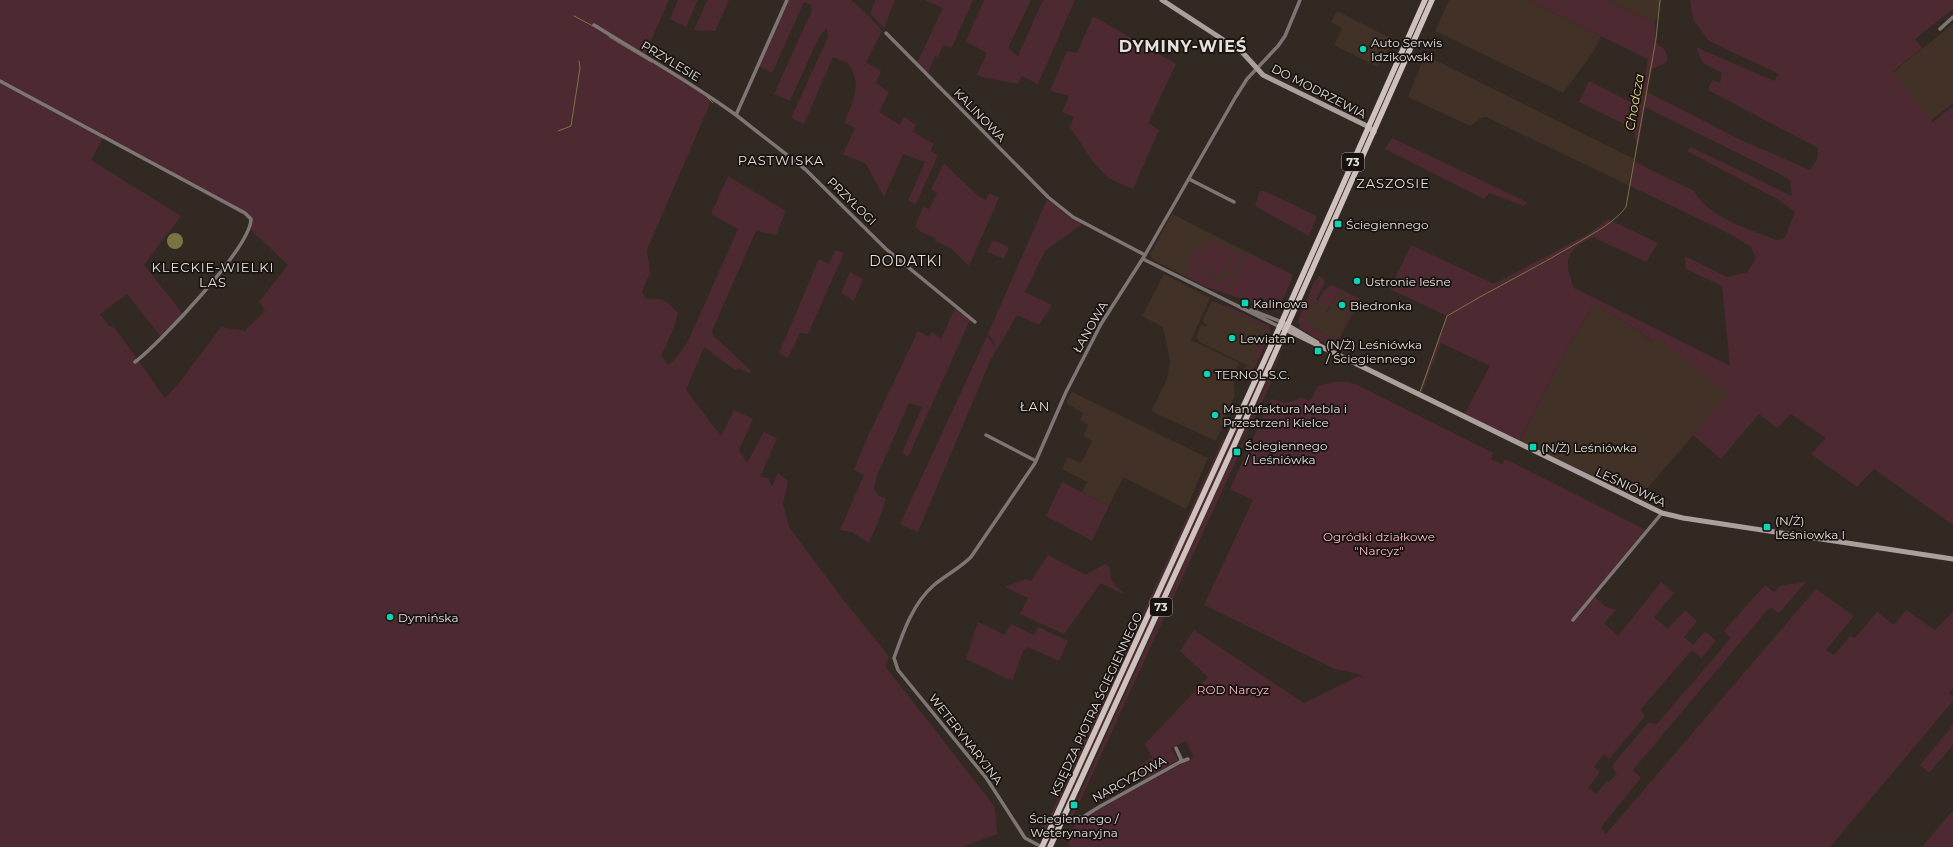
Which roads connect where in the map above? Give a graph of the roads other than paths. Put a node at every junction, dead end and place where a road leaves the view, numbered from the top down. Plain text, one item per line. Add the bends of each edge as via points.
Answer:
1 (787, 0) edge
2 (1162, 0) edge
3 (1300, 0) edge
4 (1425, 0) edge
5 (1432, 0) edge
6 (1953, 17) edge
7 (594, 25) dead end
8 (1940, 29) dead end
9 (886, 33) dead end
10 (1256, 68) junction
11 (0, 81) edge
12 (736, 115) junction
13 (1368, 127) junction
14 (1374, 132) junction
15 (1189, 179) junction
16 (1234, 202) dead end
17 (1145, 255) junction
18 (1143, 259) junction
19 (975, 322) dead end
20 (1281, 324) junction
21 (1287, 328) junction
22 (135, 362) dead end
23 (986, 435) dead end
24 (1036, 461) junction
25 (1662, 513) junction
26 (1953, 559) edge
27 (1573, 620) dead end
28 (894, 658) joint
29 (1176, 748) dead end
30 (1188, 759) dead end
31 (1180, 762) junction
32 (1074, 818) dead end
33 (1042, 847) edge
34 (1050, 847) edge

1 - 12 street
2 - 10 street, DO MODRZEWIA via 1242,52
3 - 10 street, ŁANOWA via 1285,36
4 - 13 main road, KSIĘDZA PIOTRA ŚCIEGIENNEGO / 73
5 - 14 main road, KSIĘDZA PIOTRA ŚCIEGIENNEGO / 73
6 - 8 street
7 - 12 street, PRZYLESIE via 675,73
9 - 17 street, KALINOWA via 1053,202 1073,216
10 - 13 street, DO MODRZEWIA via 1272,80
10 - 15 street, ŁANOWA via 1235,98
11 - 22 street via 245,213 251,219 232,256 207,289
12 - 19 street, PRZYŁOGI via 805,169 886,249
13 - 14 street, DO MODRZEWIA
13 - 20 main road, KSIĘDZA PIOTRA ŚCIEGIENNEGO / 73
14 - 21 main road, KSIĘDZA PIOTRA ŚCIEGIENNEGO / 73
15 - 16 street
15 - 17 street, ŁANOWA
17 - 18 street, ŁANOWA
18 - 20 street
18 - 24 street, ŁANOWA via 1101,324 1066,392
20 - 21 street
20 - 33 main road, KSIĘDZA PIOTRA ŚCIEGIENNEGO / 73
21 - 25 street, LEŚNIÓWKA via 1327,350
21 - 34 main road, KSIĘDZA PIOTRA ŚCIEGIENNEGO / 73
23 - 24 street
24 - 28 street, ŁANOWA via 971,557 920,600
25 - 26 street, LEŚNIÓWKA
25 - 27 street
28 - 33 street, WETERYNARYJNA via 898,670 988,779 1025,838
29 - 31 street, NARCYZOWA
30 - 31 street
31 - 32 street, NARCYZOWA via 1083,817

